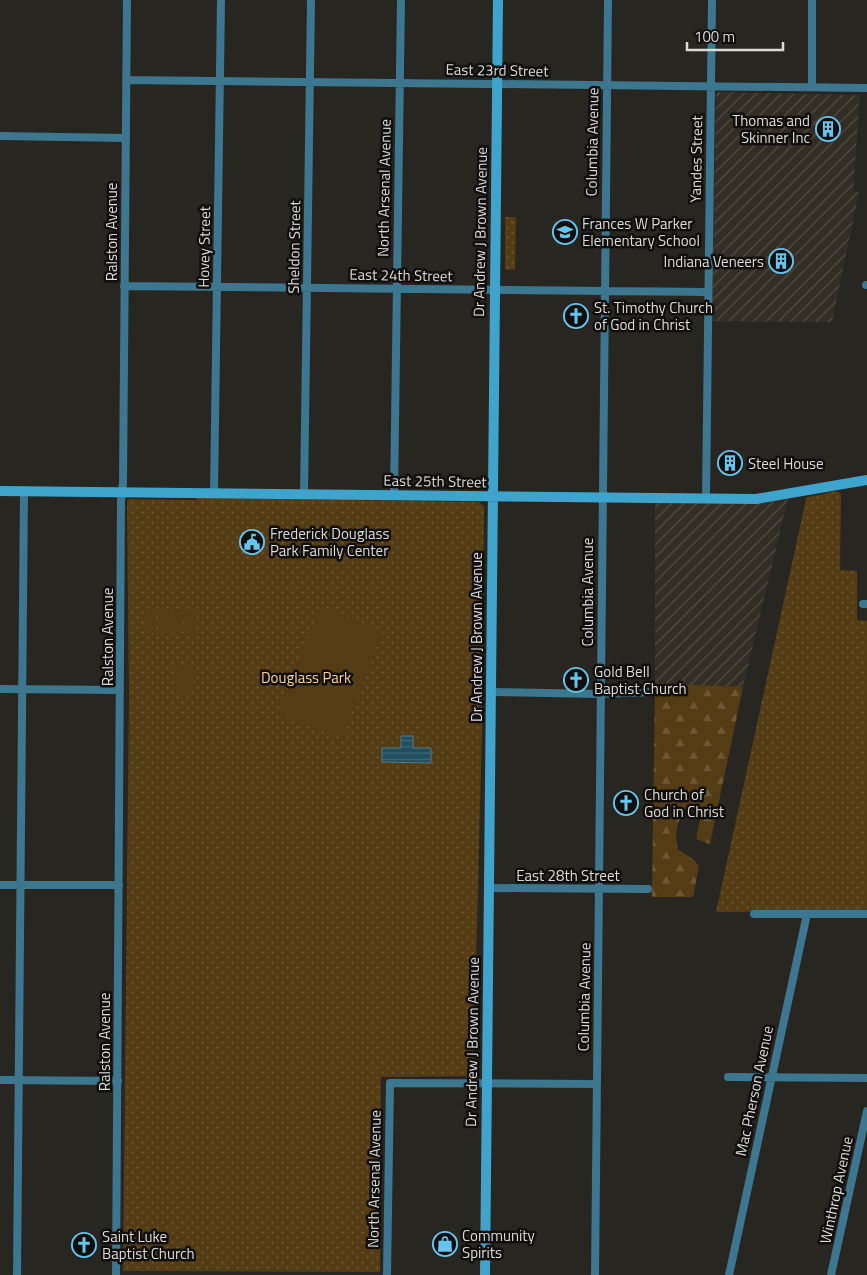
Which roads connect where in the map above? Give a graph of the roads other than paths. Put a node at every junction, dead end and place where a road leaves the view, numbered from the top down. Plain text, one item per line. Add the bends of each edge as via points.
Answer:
1 (127, 0) edge
2 (221, 0) edge
3 (311, 0) edge
4 (401, 0) edge
5 (498, 0) edge
6 (608, 0) edge
7 (712, 0) edge
8 (812, 0) edge
9 (126, 80) junction
10 (219, 81) junction
11 (309, 82) junction
12 (399, 82) junction
13 (496, 84) junction
14 (606, 85) junction
15 (812, 86) junction
16 (710, 87) junction
17 (867, 88) edge
18 (0, 136) edge
19 (125, 138) junction
20 (124, 286) junction
21 (217, 287) junction
22 (307, 288) junction
23 (397, 289) junction
24 (494, 290) junction
25 (604, 291) junction
26 (707, 292) junction
27 (867, 480) edge
28 (0, 491) edge
29 (24, 492) junction
30 (122, 493) junction
31 (214, 493) junction
32 (304, 495) junction
33 (394, 496) junction
34 (492, 497) junction
35 (602, 498) junction
36 (706, 498) junction
37 (0, 688) edge
38 (22, 689) junction
39 (120, 690) junction
40 (490, 692) junction
41 (652, 692) dead end
42 (600, 694) junction
43 (0, 885) edge
44 (21, 885) junction
45 (119, 886) junction
46 (489, 888) junction
47 (648, 888) dead end
48 (599, 889) junction
49 (754, 914) dead end
50 (807, 914) junction
51 (867, 914) edge
52 (728, 1077) dead end
53 (772, 1077) junction
54 (867, 1078) edge
55 (0, 1080) edge
56 (19, 1080) junction
57 (118, 1081) junction
58 (487, 1084) junction
59 (597, 1084) junction
60 (867, 1111) edge
61 (17, 1275) edge
62 (116, 1275) edge
63 (387, 1275) edge
64 (485, 1275) edge
65 (595, 1275) edge
66 (729, 1275) edge
67 (831, 1275) edge

1 - 9 street, Ralston Avenue
2 - 10 street, Hovey Street
3 - 11 street, Sheldon Street
4 - 12 street, North Arsenal Avenue
5 - 13 main road, Dr Andrew J Brown Avenue
6 - 14 street, Columbia Avenue
7 - 16 street, Yandes Street
8 - 15 street
9 - 10 street, East 23rd Street
9 - 19 street, Ralston Avenue
10 - 11 street, East 23rd Street
10 - 21 street, Hovey Street
11 - 12 street, East 23rd Street
11 - 22 street, Sheldon Street
12 - 13 street, East 23rd Street
12 - 23 street, North Arsenal Avenue
13 - 14 street, East 23rd Street
13 - 24 main road, Dr Andrew J Brown Avenue
14 - 16 street, East 23rd Street
14 - 25 street, Columbia Avenue
15 - 16 street, East 23rd Street
15 - 17 street, East 23rd Street
16 - 26 street, Yandes Street
18 - 19 street
19 - 20 street, Ralston Avenue
20 - 21 street, East 24th Street
20 - 30 street, Ralston Avenue
21 - 22 street, East 24th Street
21 - 31 street, Hovey Street
22 - 23 street, East 24th Street
22 - 32 street, Sheldon Street
23 - 24 street, East 24th Street
23 - 33 street, North Arsenal Avenue
24 - 25 street, East 24th Street
24 - 34 main road, Dr Andrew J Brown Avenue
25 - 26 street, East 24th Street
25 - 35 street, Columbia Avenue
26 - 36 street, Yandes Street
27 - 36 main road, East 25th Street via 764,498
28 - 29 main road, East 25th Street
29 - 30 main road, East 25th Street
29 - 38 street
30 - 31 main road, East 25th Street
30 - 39 street, Ralston Avenue
31 - 32 main road, East 25th Street
32 - 33 main road, East 25th Street
33 - 34 main road, East 25th Street
34 - 35 main road, East 25th Street
34 - 40 main road, Dr Andrew J Brown Avenue
35 - 36 main road, East 25th Street
35 - 42 street, Columbia Avenue
37 - 38 street
38 - 39 street
38 - 44 street
39 - 45 street, Ralston Avenue
40 - 42 street
40 - 46 main road, Dr Andrew J Brown Avenue
41 - 42 street
42 - 48 street, Columbia Avenue
43 - 44 street
44 - 45 street
44 - 56 street
45 - 57 street, Ralston Avenue
46 - 48 street, East 28th Street
46 - 58 main road, Dr Andrew J Brown Avenue
47 - 48 street, East 28th Street
48 - 59 street, Columbia Avenue
49 - 50 street
50 - 51 street
50 - 53 street, Mac Pherson Avenue
52 - 53 street
53 - 54 street
53 - 66 street, Mac Pherson Avenue
55 - 56 street
56 - 57 street
56 - 61 street
57 - 62 street, Ralston Avenue
58 - 59 street
58 - 63 street, North Arsenal Avenue via 390,1083
58 - 64 main road, Dr Andrew J Brown Avenue
59 - 65 street, Columbia Avenue
60 - 67 street, Winthrop Avenue

